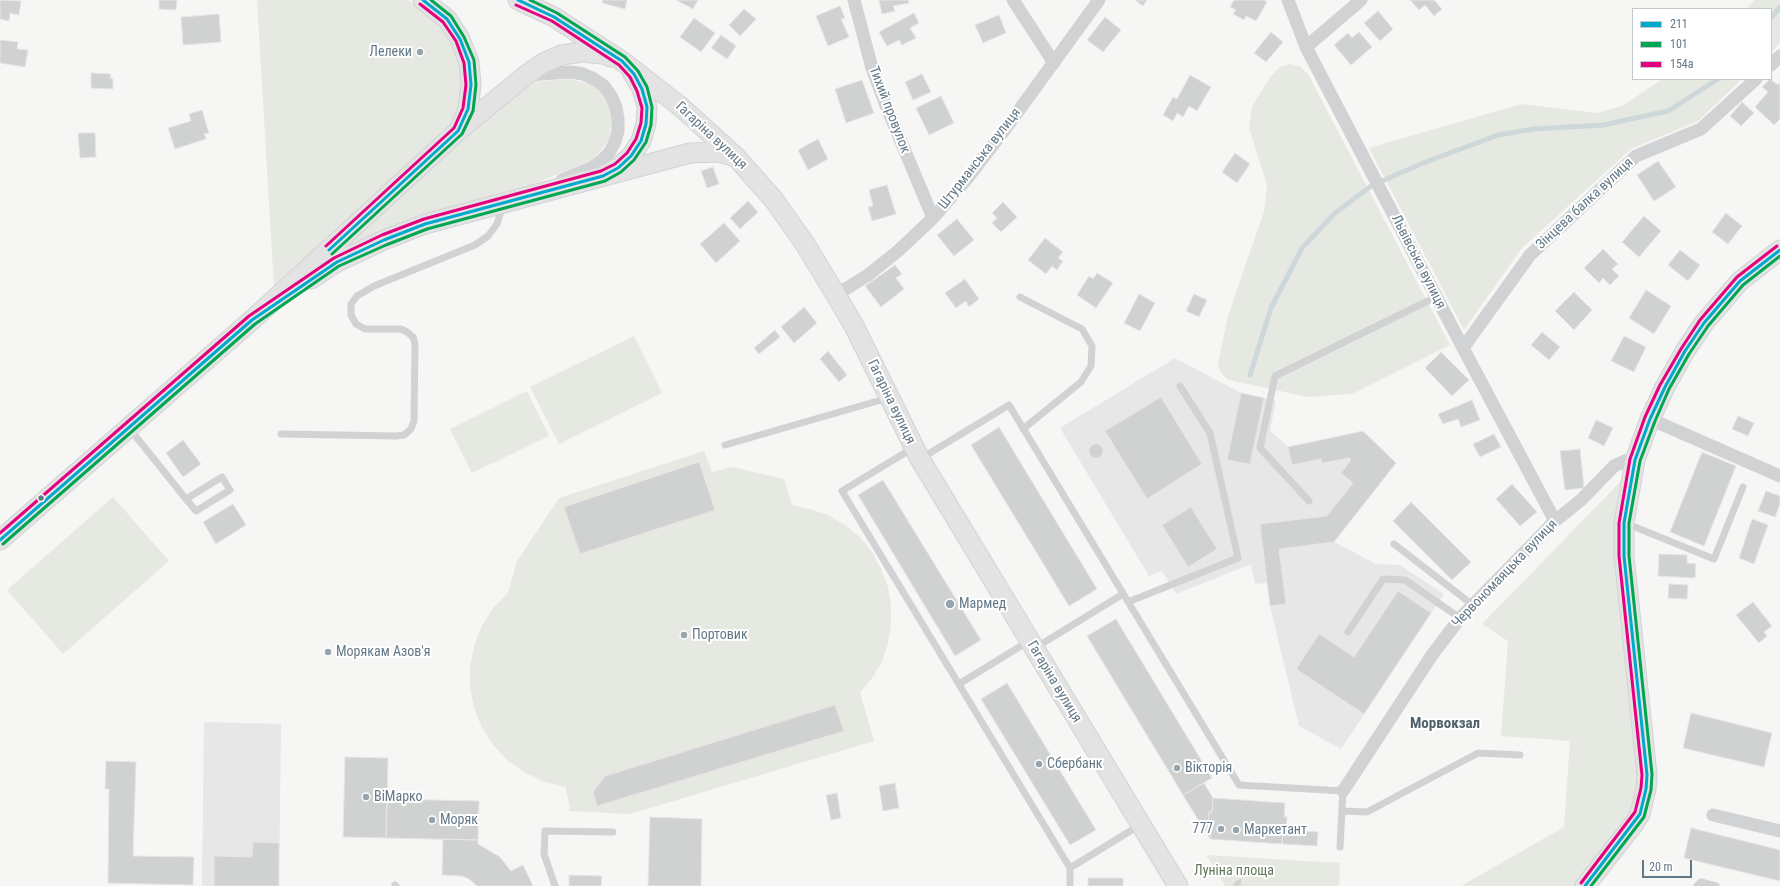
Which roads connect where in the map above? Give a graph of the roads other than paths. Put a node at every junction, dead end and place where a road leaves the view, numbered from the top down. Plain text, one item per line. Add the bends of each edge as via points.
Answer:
1 (423, 0) edge
2 (518, 0) edge
3 (854, 0) edge
4 (1013, 0) edge
5 (1099, 0) edge
6 (1288, 0) edge
7 (1360, 0) edge
8 (1306, 47) junction
9 (1780, 56) edge
10 (622, 61) junction
11 (1054, 63) junction
12 (1772, 64) edge
13 (526, 75) junction
14 (1755, 80) edge
15 (458, 131) junction
16 (736, 157) junction
17 (603, 176) junction
18 (503, 204) junction
19 (933, 218) junction
20 (1780, 250) edge
21 (836, 295) junction
22 (1020, 297) dead end
23 (1436, 298) junction
24 (252, 320) junction
25 (1463, 348) junction
26 (1180, 386) dead end
27 (888, 398) junction
28 (1650, 419) junction
29 (129, 427) junction
30 (1023, 429) junction
31 (281, 434) dead end
32 (725, 444) dead end
33 (917, 453) junction
34 (1635, 460) junction
35 (1780, 476) edge
36 (1743, 487) dead end
37 (186, 499) junction
38 (1309, 501) dead end
39 (1555, 521) junction
40 (1624, 523) junction
41 (0, 540) edge
42 (1394, 544) dead end
43 (1123, 594) junction
44 (1128, 602) junction
45 (1474, 606) junction
46 (1460, 618) junction
47 (1348, 632) dead end
48 (1032, 645) junction
49 (959, 684) junction
50 (1520, 755) dead end
51 (1343, 791) junction
52 (1342, 811) junction
53 (1713, 815) dead end
54 (1141, 825) junction
55 (1780, 831) edge
56 (613, 832) dead end
57 (1340, 846) dead end
58 (1070, 868) junction
59 (555, 886) edge
60 (1070, 886) edge
61 (1178, 886) edge
62 (1585, 886) edge
63 (1697, 886) edge
64 (1716, 886) edge

1 - 15 street via 447,19 460,39 469,62 471,86 468,109
2 - 10 street, Гагаріна вулиця via 554,17
3 - 19 street, Тихий провулок via 872,68
4 - 11 street
5 - 11 street, Штурманська вулиця
6 - 8 street, Львівська вулиця
7 - 8 street
8 - 23 street, Львівська вулиця
9 - 12 street
10 - 13 street via 603,54 562,55 543,63
10 - 16 street, Гагаріна вулиця via 681,107
10 - 17 street via 634,74 642,90 647,107 646,124 641,141 632,156
11 - 19 street, Штурманська вулиця via 966,180
13 - 15 street
13 - 18 street via 571,72 594,79 604,86 614,101 618,131 609,153 591,168
14 - 25 street, Зінцева балка вулиця via 1701,129 1636,156 1530,255
15 - 24 street
16 - 17 street via 719,152 690,153
16 - 21 street, Гагаріна вулиця via 774,200
17 - 18 street
18 - 24 street via 426,224 384,240 337,262
18 - 31 lane via 497,224 488,236 474,245 374,286 357,296 351,304 351,315 356,324 366,329 401,329 413,337 414,421 411,429 404,435 396,436
19 - 21 street, Штурманська вулиця via 868,275
20 - 28 street via 1740,281 1704,323 1685,351
21 - 27 street, Гагаріна вулиця via 854,326
22 - 30 lane via 1082,329 1092,346 1091,366 1081,382
23 - 25 street, Львівська вулиця
23 - 38 lane via 1275,376 1260,448
24 - 29 street
25 - 39 street, Львівська вулиця
26 - 44 lane via 1210,434 1238,558
27 - 32 lane
27 - 33 street, Гагаріна вулиця
28 - 34 street
28 - 35 street
29 - 37 lane
29 - 41 street
30 - 33 lane via 1008,405
30 - 43 lane
33 - 48 street, Гагаріна вулиця
33 - 49 lane via 842,491
34 - 39 street, Червономаяцька вулиця via 1614,466 1582,500
34 - 40 street
36 - 40 lane via 1714,559
37 - 37 lane via 196,511 230,490 222,478
39 - 45 street, Червономаяцька вулиця
40 - 62 street via 1624,556 1647,776 1646,789 1640,814
42 - 45 lane
43 - 44 lane
43 - 48 lane
44 - 51 lane via 1239,785
45 - 46 street, Червономаяцька вулиця
46 - 47 lane via 1405,580 1383,579
46 - 51 street, Червономаяцька вулиця
48 - 49 lane
48 - 54 street, Гагаріна вулиця
49 - 58 lane
50 - 52 lane via 1478,753 1367,812
51 - 52 lane
52 - 57 lane
53 - 55 street
54 - 58 lane
54 - 61 street, Гагаріна вулиця
56 - 59 lane via 545,831 544,854
58 - 60 lane
63 - 64 lane via 1701,882

